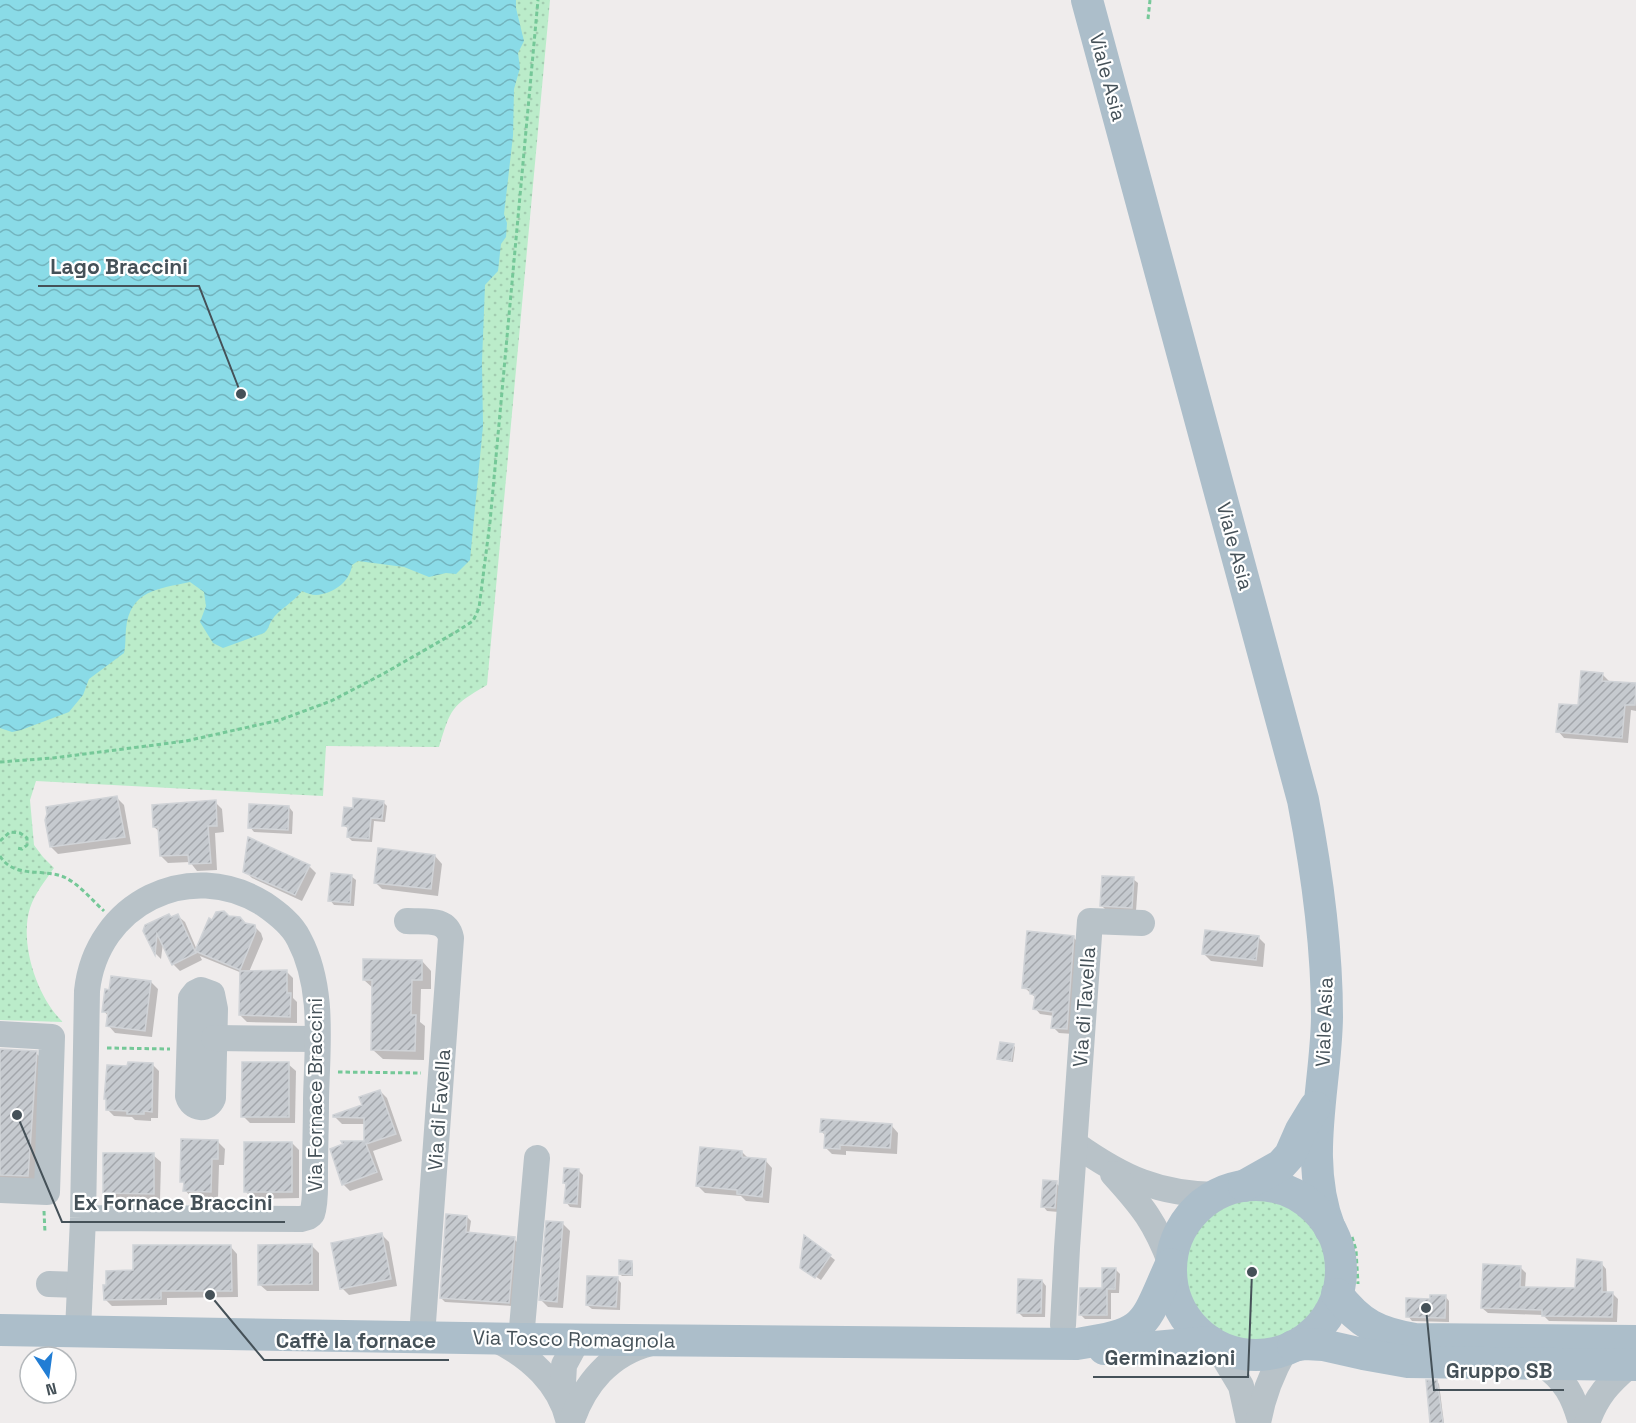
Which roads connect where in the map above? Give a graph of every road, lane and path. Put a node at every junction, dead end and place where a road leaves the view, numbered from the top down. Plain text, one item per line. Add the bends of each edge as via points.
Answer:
1 (538, 0) edge
2 (1150, 0) edge
3 (1090, 11) edge
4 (1148, 19) dead end
5 (0, 762) edge
6 (0, 840) edge
7 (16, 848) dead end
8 (0, 856) edge
9 (407, 921) dead end
10 (117, 922) junction
11 (1142, 922) dead end
12 (86, 1019) junction
13 (0, 1034) edge
14 (52, 1037) junction
15 (214, 1038) junction
16 (317, 1039) junction
17 (86, 1047) junction
18 (189, 1049) junction
19 (317, 1072) junction
20 (441, 1074) junction
21 (1319, 1101) junction
22 (1075, 1144) junction
23 (537, 1158) dead end
24 (1105, 1165) junction
25 (0, 1190) edge
26 (1231, 1191) junction
27 (83, 1218) junction
28 (1340, 1230) junction
29 (1171, 1264) junction
30 (49, 1284) dead end
31 (80, 1285) junction
32 (1348, 1292) junction
33 (0, 1330) edge
34 (78, 1331) junction
35 (1070, 1335) junction
36 (422, 1336) junction
37 (506, 1338) junction
38 (578, 1339) junction
39 (663, 1340) junction
40 (1214, 1344) junction
41 (1634, 1344) edge
42 (1289, 1348) junction
43 (1542, 1364) junction
44 (590, 1384) junction
45 (567, 1416) edge
46 (1249, 1423) edge
47 (1258, 1423) edge
48 (1581, 1423) edge
49 (1587, 1423) edge

1 - 5 path via 490,522 479,608 473,621 346,693 280,720 186,741
2 - 4 path
3 - 21 main road, Viale Asia via 1303,800 1324,934 1326,1025
6 - 7 path via 10,832 20,833 27,838 27,844
8 - 10 path via 19,871 53,874 71,881
9 - 20 street, Via di Favella via 444,924 451,938
10 - 12 street, Via Fornace Braccini via 101,944 91,970
10 - 16 street, Via Fornace Braccini via 151,897 185,887 217,887 257,900 287,923 306,952 316,992
11 - 22 street, Via di Tavella via 1090,921
12 - 14 street
12 - 17 street, Via Fornace Braccini
13 - 14 street
14 - 25 street via 47,1192
15 - 16 street
15 - 18 street via 214,999 209,992 198,991 191,998
15 - 18 street via 213,1098 204,1108 194,1106 189,1098
16 - 19 street, Via Fornace Braccini
17 - 18 path
17 - 27 street, Via Fornace Braccini
19 - 20 path
19 - 27 street, Via Fornace Braccini via 311,1216
20 - 36 street, Via di Favella
21 - 26 main road via 1281,1165
21 - 28 main road, Viale Asia via 1317,1177 1321,1202
22 - 24 street
22 - 35 street, Via di Tavella via 1067,1248
23 - 37 street
24 - 26 street via 1172,1192
24 - 29 street via 1149,1216
26 - 28 main road via 1273,1187 1300,1198
26 - 29 main road via 1205,1203 1185,1224
27 - 31 street, Via Fornace Braccini
28 - 32 main road via 1335,1240 1340,1280
28 - 32 path via 1356,1250
29 - 35 main road, Via Tosco Romagnola via 1142,1323 1116,1337
29 - 40 main road via 1178,1304 1195,1329
30 - 31 street
31 - 34 street, Via Fornace Braccini
32 - 41 main road via 1359,1319 1400,1337
32 - 42 main road via 1313,1333
33 - 34 main road, Via Tosco Romagnola
34 - 36 main road, Via Tosco Romagnola
35 - 39 main road, Via Tosco Romagnola
35 - 40 main road, Via Tosco Romagnola via 1111,1349
36 - 37 main road, Via Tosco Romagnola
37 - 38 main road, Via Tosco Romagnola
37 - 45 street via 540,1370
38 - 39 main road, Via Tosco Romagnola
38 - 44 street via 590,1368
38 - 45 street via 564,1365
39 - 44 street via 620,1355
40 - 42 main road via 1244,1354
40 - 46 street via 1241,1386
41 - 43 main road
41 - 49 street via 1596,1401
42 - 43 main road via 1323,1345 1408,1362
42 - 47 street via 1267,1383
43 - 48 street via 1566,1384
44 - 45 street

